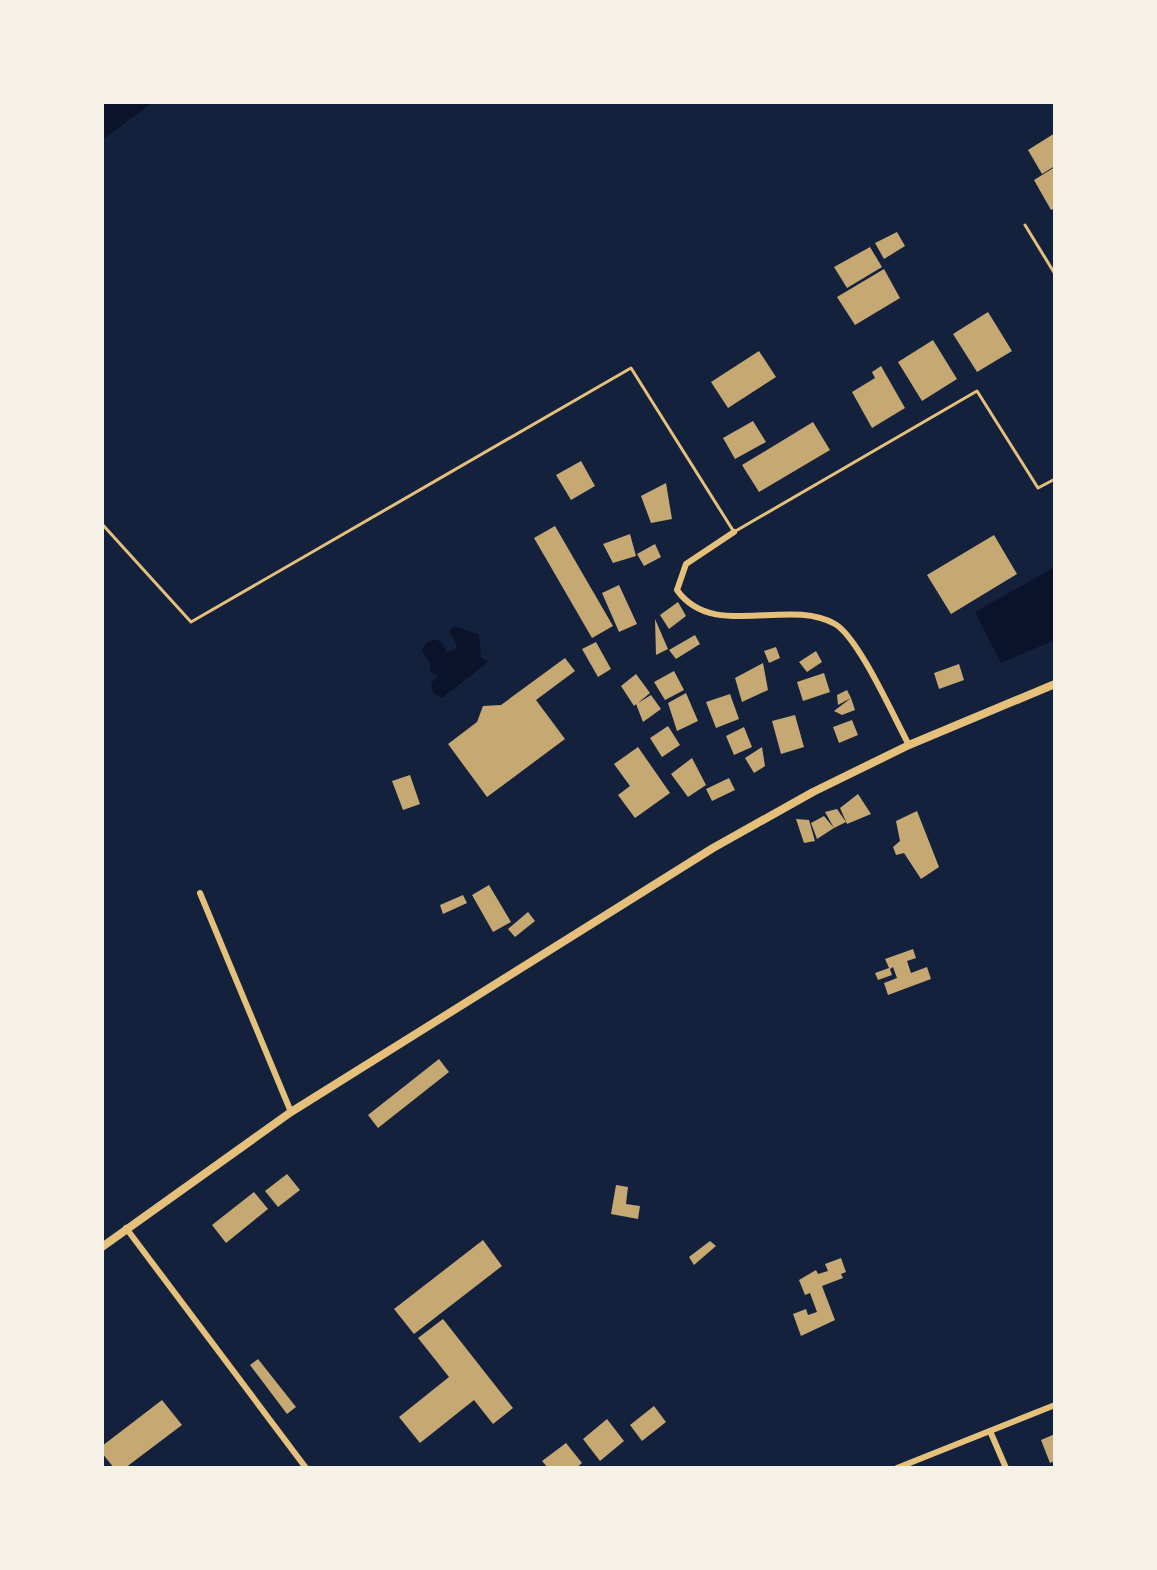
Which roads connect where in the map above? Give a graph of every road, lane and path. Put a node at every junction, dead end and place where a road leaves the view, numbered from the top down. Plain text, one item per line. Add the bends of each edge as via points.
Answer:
1 (1025, 225) dead end
2 (1055, 274) edge
3 (1055, 479) edge
4 (102, 524) edge
5 (734, 532) junction
6 (1055, 684) edge
7 (909, 745) junction
8 (200, 893) dead end
9 (291, 1112) junction
10 (126, 1228) junction
11 (102, 1247) edge
12 (1055, 1405) edge
13 (990, 1431) junction
14 (306, 1468) edge
15 (897, 1468) edge
16 (1006, 1468) edge

1 - 2 lane
3 - 5 lane via 1038,488 977,391
4 - 5 lane via 191,622 631,368
5 - 7 street via 686,564 677,590 684,601 713,615 798,617 835,624 854,643
6 - 7 main road
7 - 9 main road via 713,848
8 - 9 street
9 - 10 main road
10 - 11 main road
10 - 14 street
12 - 13 street
13 - 15 street
13 - 16 street

